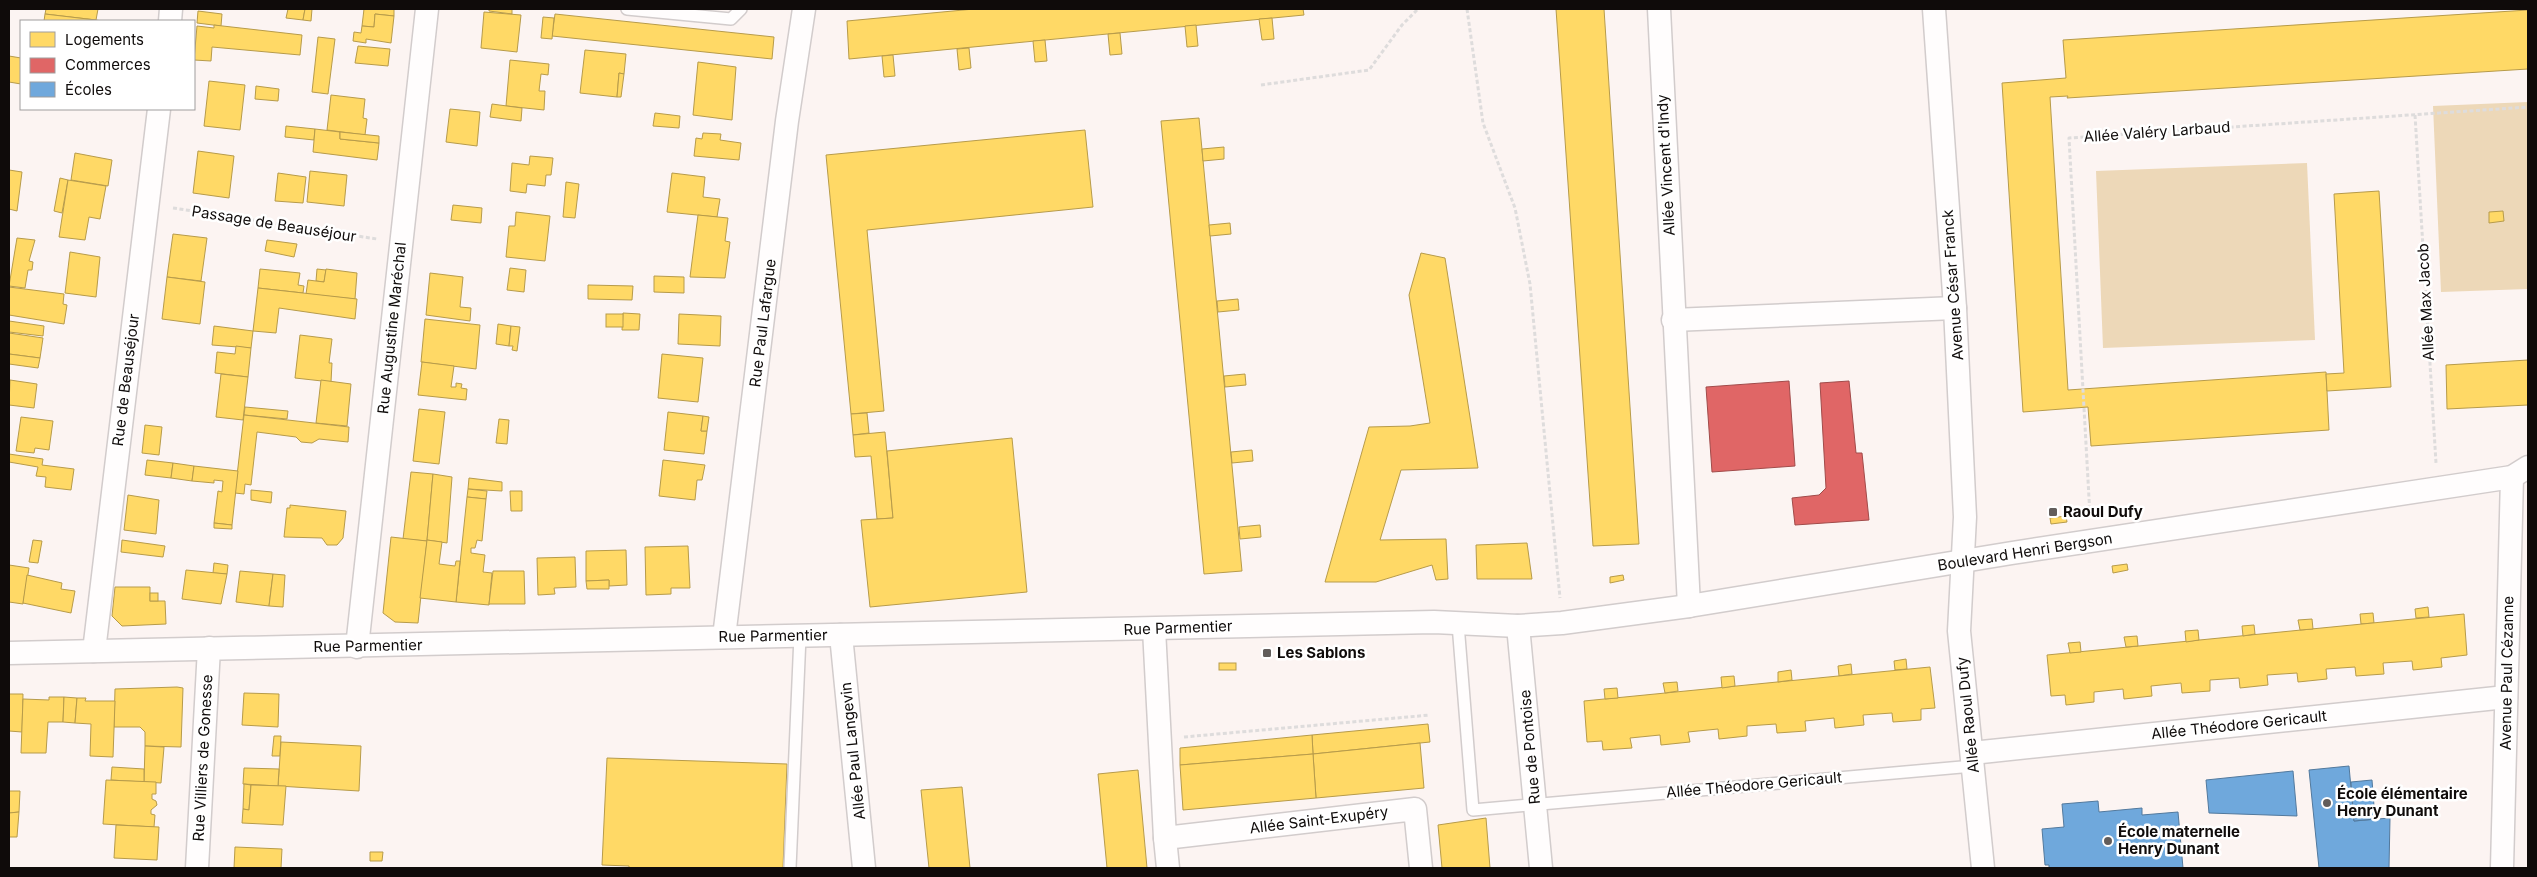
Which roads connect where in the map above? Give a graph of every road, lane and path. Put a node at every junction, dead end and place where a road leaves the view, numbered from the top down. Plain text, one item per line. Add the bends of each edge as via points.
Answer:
1 (427, 9) edge
2 (627, 9) edge
3 (742, 9) edge
4 (800, 9) edge
5 (1418, 9) edge
6 (1467, 9) edge
7 (1659, 9) edge
8 (1934, 9) edge
9 (1260, 85) dead end
10 (2528, 107) edge
11 (159, 110) edge
12 (2415, 116) junction
13 (148, 204) junction
14 (401, 243) junction
15 (1955, 308) junction
16 (1673, 320) junction
17 (2523, 476) edge
18 (2438, 489) junction
19 (2092, 541) junction
20 (1962, 561) junction
21 (1689, 606) junction
22 (1562, 623) junction
23 (1458, 624) junction
24 (1528, 625) junction
25 (1154, 629) junction
26 (842, 635) junction
27 (800, 636) junction
28 (724, 637) junction
29 (358, 647) junction
30 (209, 648) junction
31 (94, 651) junction
32 (9, 653) edge
33 (2506, 696) junction
34 (1430, 715) dead end
35 (1185, 736) dead end
36 (1972, 759) junction
37 (1535, 804) junction
38 (1164, 838) junction
39 (197, 868) edge
40 (790, 868) edge
41 (864, 868) edge
42 (1168, 868) edge
43 (1421, 868) edge
44 (1541, 868) edge
45 (1983, 868) edge
46 (2502, 868) edge

1 - 14 street, Rue Augustine Maréchal
2 - 3 lane via 731,19
4 - 28 street, Rue Paul Lafargue
5 - 9 path via 1369,70
6 - 22 path via 1483,123 1515,208 1530,284
7 - 16 street, Allée Vincent d'Indy
8 - 15 street, Avenue César Franck
10 - 12 path, Allée Valéry Larbaud
11 - 13 street, Rue de Beauséjour
12 - 18 path, Allée Max Jacob
12 - 19 path, Allée Valéry Larbaud via 2069,138
13 - 14 path, Passage de Beauséjour
13 - 31 street, Rue de Beauséjour
14 - 29 street, Rue Augustine Maréchal
15 - 16 street
15 - 20 street, Avenue César Franck via 1965,517
16 - 21 street, Allée Vincent d'Indy
17 - 18 street, Boulevard Henri Bergson
17 - 33 street, Avenue Paul Cézanne
18 - 19 street, Boulevard Henri Bergson
19 - 20 street, Boulevard Henri Bergson
20 - 21 street, Boulevard Henri Bergson
20 - 36 street, Allée Raoul Dufy via 1959,630
21 - 22 street, Boulevard Henri Bergson
22 - 24 street, Boulevard Henri Bergson
23 - 24 street, Rue Parmentier
23 - 25 street, Rue Parmentier via 1425,622
23 - 37 lane, Allée Théodore Gericault via 1473,810
24 - 37 street, Rue de Pontoise
25 - 26 street, Rue Parmentier
25 - 38 street
26 - 27 street, Rue Parmentier
26 - 41 street, Allée Paul Langevin
27 - 28 street, Rue Parmentier
27 - 40 lane
28 - 29 street, Rue Parmentier
29 - 30 street, Rue Parmentier
30 - 31 street, Rue Parmentier
30 - 39 street, Rue Villiers de Gonesse
31 - 32 street, Rue Parmentier
33 - 36 street, Allée Théodore Gericault
33 - 46 street, Avenue Paul Cézanne
34 - 35 path
36 - 37 lane, Allée Théodore Gericault
36 - 45 street, Allée Raoul Dufy
37 - 44 street, Rue de Pontoise
38 - 42 street
38 - 43 street, Allée Saint-Exupéry via 1415,809

